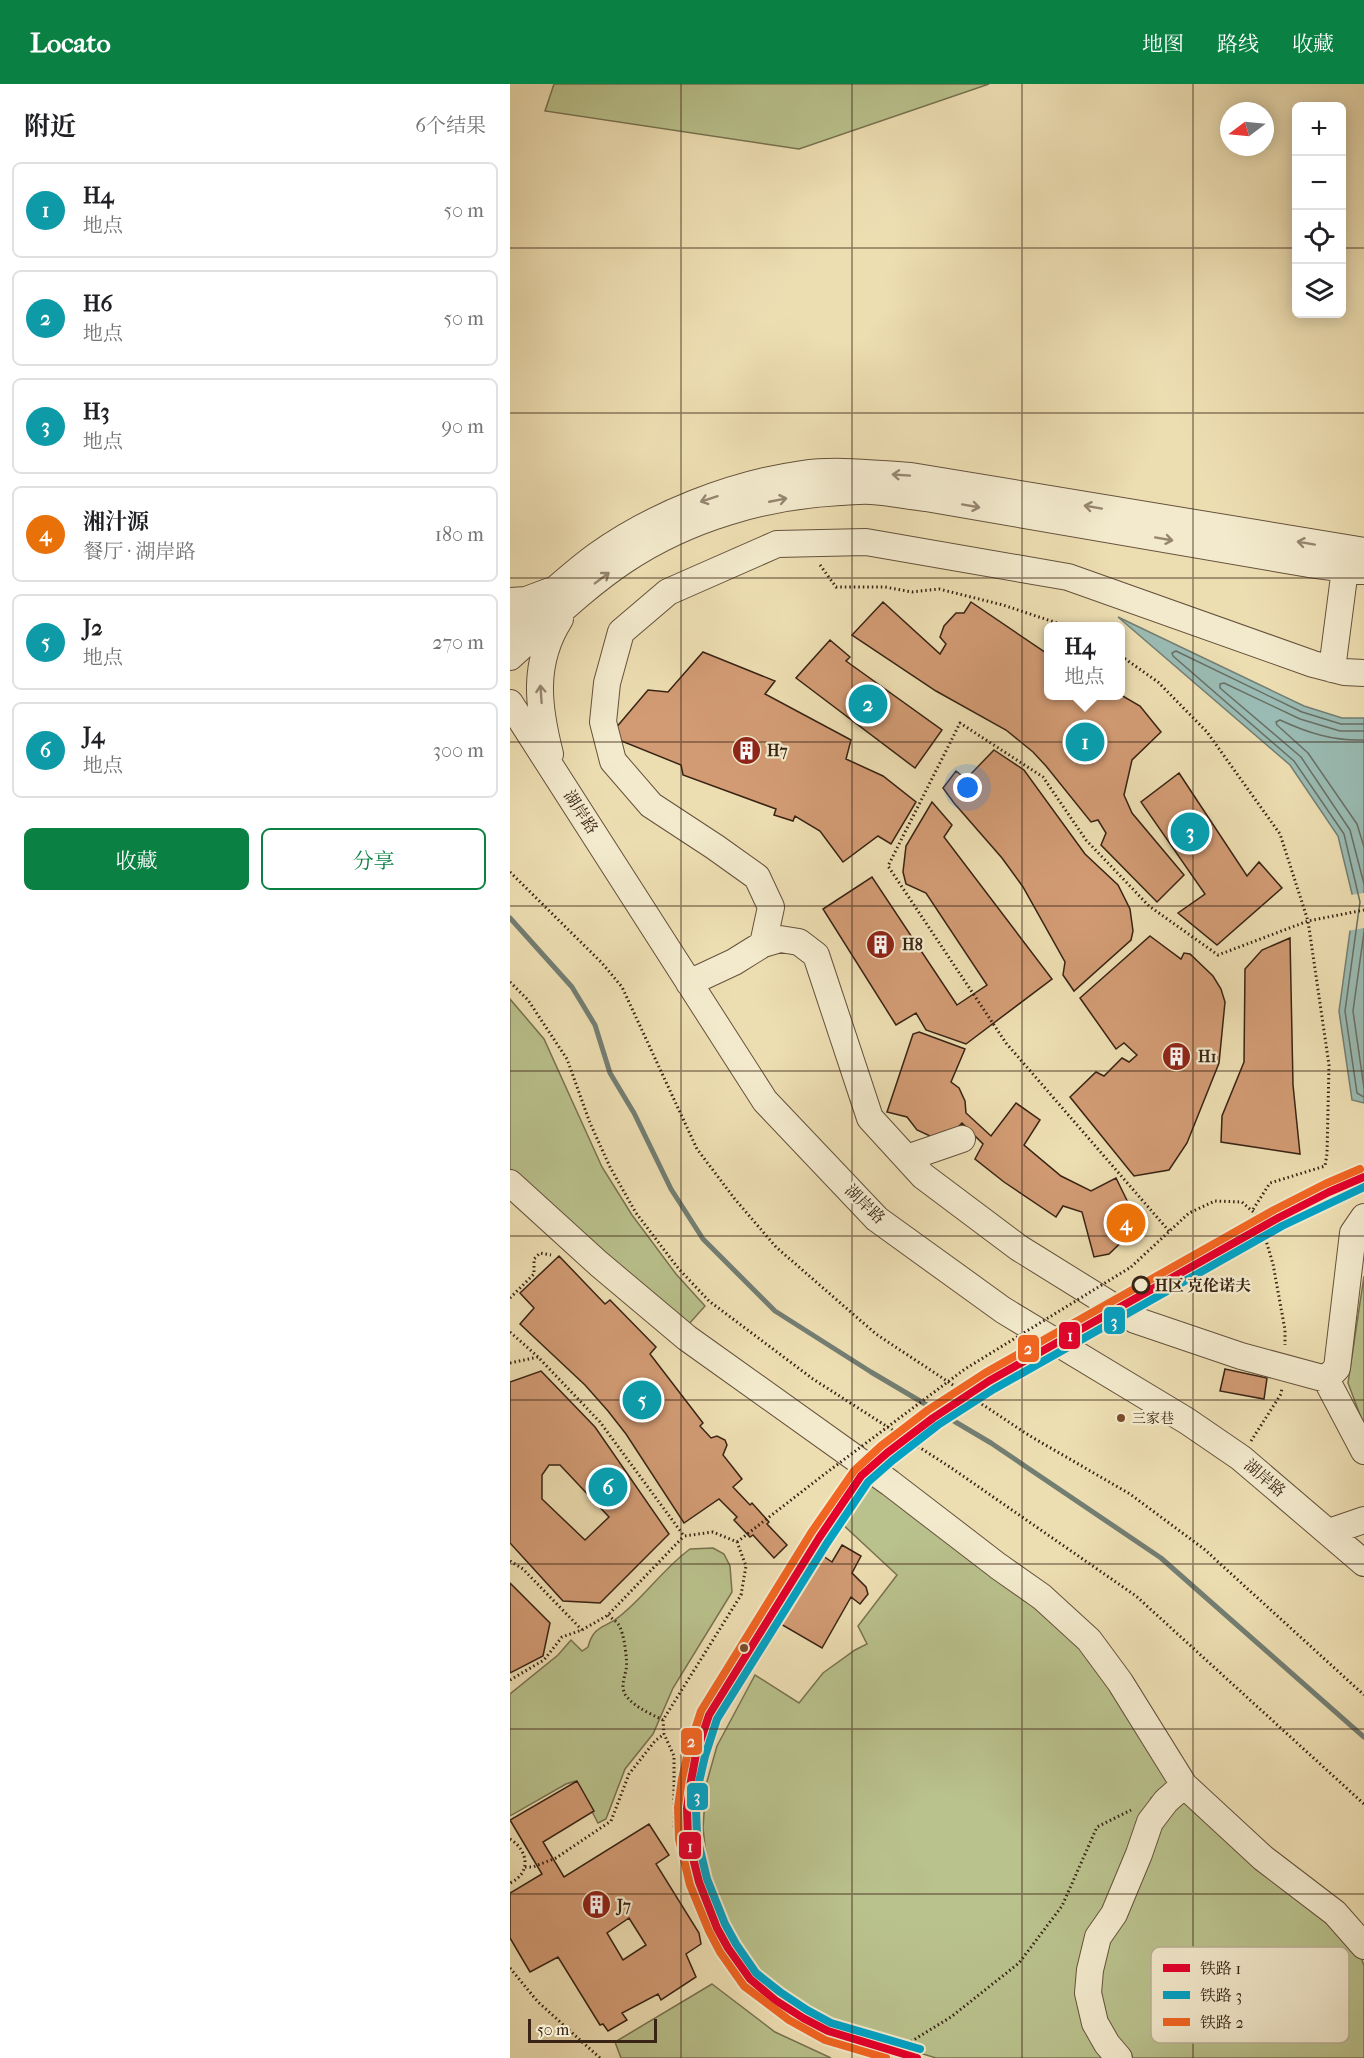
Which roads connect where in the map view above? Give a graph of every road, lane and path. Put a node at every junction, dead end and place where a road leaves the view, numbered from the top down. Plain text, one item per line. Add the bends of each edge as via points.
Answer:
1 (806, 544) junction
2 (1364, 551) edge
3 (1355, 570) edge
4 (565, 596) junction
5 (510, 601) edge
6 (1052, 622) edge
7 (510, 630) edge
8 (510, 657) edge
9 (1125, 659) edge
10 (1332, 669) junction
11 (1364, 673) edge
12 (510, 703) edge
13 (555, 772) junction
14 (510, 872) edge
15 (1364, 910) edge
16 (1308, 921) junction
17 (763, 944) junction
18 (510, 982) edge
19 (689, 983) junction
20 (962, 1139) dead end
21 (907, 1158) junction
22 (510, 1183) edge
23 (1252, 1210) junction
24 (1364, 1217) edge
25 (1169, 1231) junction
26 (552, 1256) dead end
27 (510, 1298) edge
28 (510, 1332) edge
29 (538, 1357) junction
30 (510, 1363) edge
31 (1283, 1369) junction
32 (1326, 1379) junction
33 (1364, 1450) edge
34 (1241, 1458) junction
35 (1364, 1520) edge
36 (1329, 1532) junction
37 (684, 1536) junction
38 (737, 1542) junction
39 (510, 1561) edge
40 (1364, 1563) edge
41 (608, 1615) junction
42 (582, 1630) junction
43 (510, 1680) edge
44 (1364, 1695) edge
45 (663, 1720) junction
46 (664, 1734) junction
47 (1184, 1785) junction
48 (1364, 1804) edge
49 (1135, 1808) dead end
50 (510, 1839) edge
51 (525, 1867) junction
52 (510, 1883) edge
53 (1364, 1946) edge
54 (510, 1968) edge
55 (885, 2057) edge
56 (600, 2058) edge
57 (892, 2058) edge
58 (1119, 2058) edge

1 - 6 path via 836,587 885,587 912,592 939,589
1 - 10 street via 866,542 1068,577
1 - 17 street via 777,544 668,592 621,632 607,683 603,722 613,761 651,805 757,877 771,907
2 -> 4 street via 911,476 802,474 692,504 639,527 595,556
4 -> 3 street via 698,522 748,506 814,493 858,491 926,498
3 - 10 street
4 - 5 street
4 - 7 street
4 - 8 street
13 -> 4 street via 540,682 545,647
9 - 16 path via 1158,682 1207,732 1280,834
10 - 11 street
12 - 13 street, 湖岸路
13 - 19 street, 湖岸路
14 - 44 path via 622,987 697,1149 776,1247 876,1334 1030,1436 1130,1494 1204,1549
15 - 16 path
16 - 23 path via 1329,1065 1328,1154 1325,1166 1270,1183
16 - 25 path via 1218,955 1149,906 1086,840 1043,777 960,723 888,867 1006,1043
17 - 19 street
17 - 21 street via 780,939 799,942 816,955 870,1118
18 - 48 path via 528,1000 567,1059 590,1123 636,1213 709,1301 813,1379 950,1467 1136,1596
19 - 34 street, 湖岸路 via 765,1101 877,1219 1003,1310
20 - 21 street
21 - 31 street via 923,1176 1019,1248 1135,1320
22 - 47 street via 687,1338 705,1362 890,1483 1042,1597 1089,1640
23 - 25 path via 1242,1202 1215,1201 1189,1213
23 - 31 path via 1259,1217 1278,1287 1285,1330
24 - 32 street via 1353,1233 1337,1368
25 - 38 path, bridge via 1131,1267 965,1369
26 - 27 path via 540,1253 534,1260 534,1274
28 - 29 path
29 - 30 path
29 - 37 path via 600,1422
31 - 32 street
31 - 34 path via 1281,1394
32 - 33 street
34 - 36 street, 湖岸路
35 - 36 street
36 - 40 street, 湖岸路
37 - 38 path via 713,1532
37 - 41 path
38 - 45 path via 746,1566 741,1595
39 - 42 path via 523,1569
41 - 42 path
41 - 45 path via 622,1631 627,1698
42 - 43 path via 562,1637 544,1660
45 - 46 path
46 - 51 path via 629,1774 611,1821 556,1858
46 - 55 path via 674,1756 674,1826 690,1892 706,1929 734,1973 762,2000 826,2039
47 - 53 street via 1263,1858 1335,1913
47 - 58 street via 1150,1822 1114,1914 1098,1937 1090,1970 1088,1993 1095,2023
49 - 55 path via 1096,1827 1062,1906 1019,1963 951,2017
50 - 51 path via 523,1850
51 - 52 path
54 - 56 path via 538,2002
55 - 57 path

